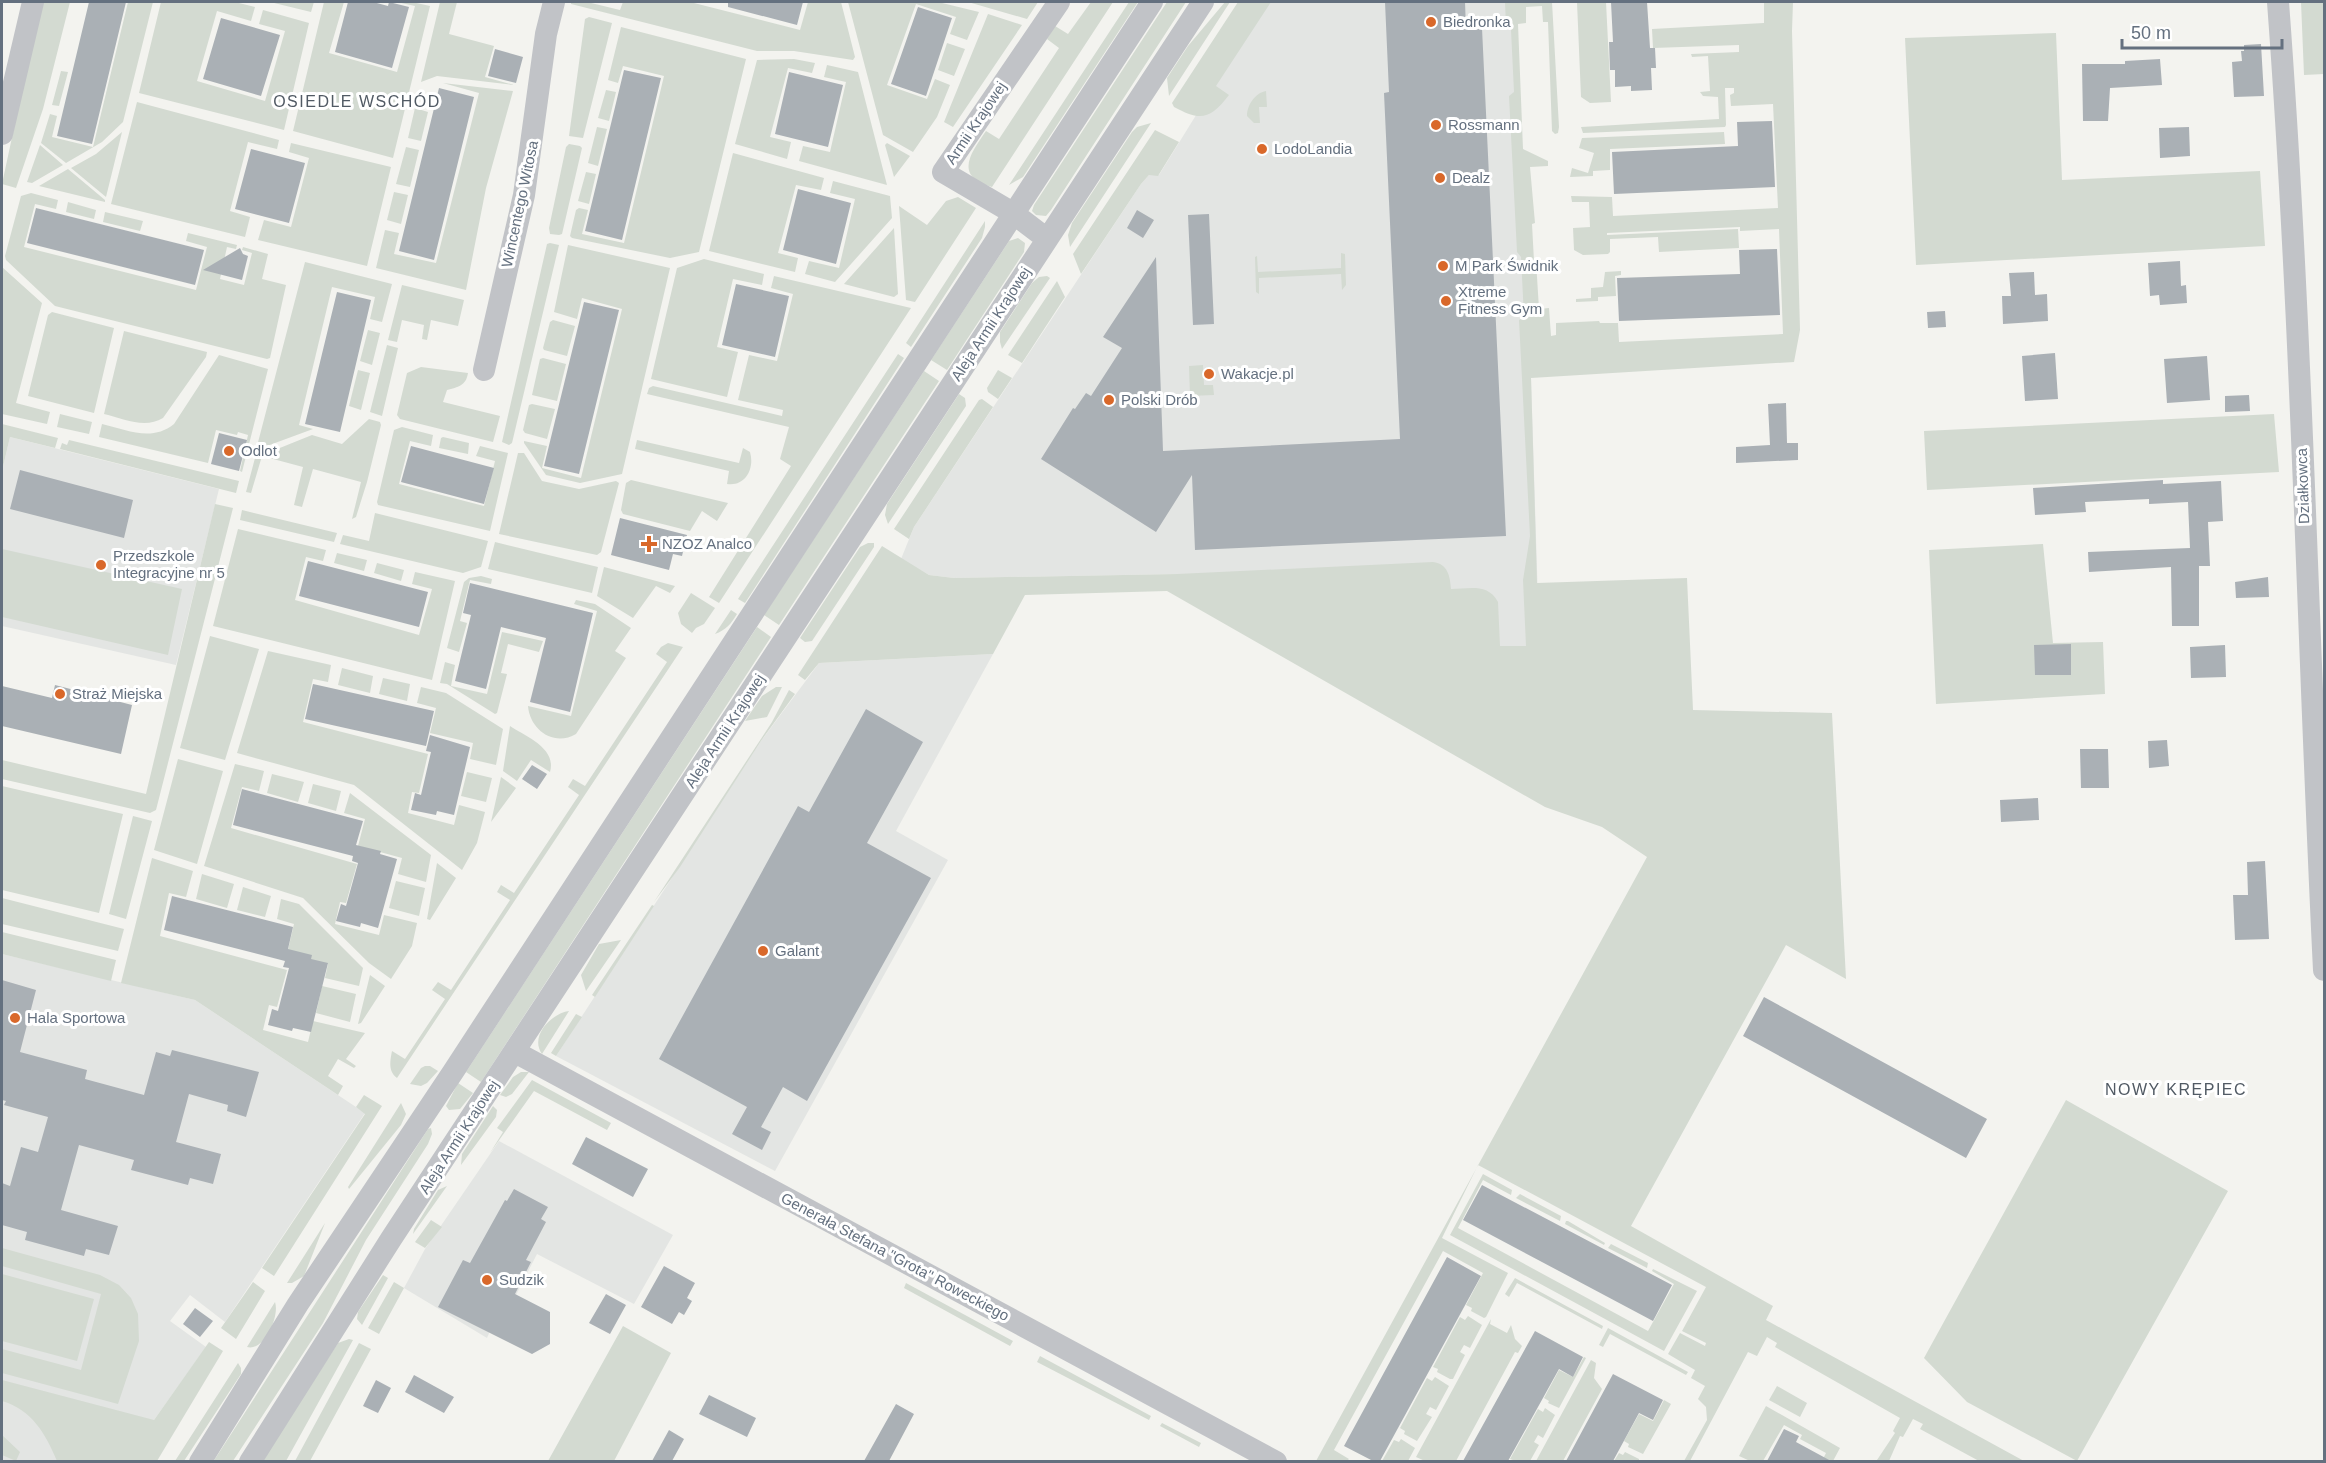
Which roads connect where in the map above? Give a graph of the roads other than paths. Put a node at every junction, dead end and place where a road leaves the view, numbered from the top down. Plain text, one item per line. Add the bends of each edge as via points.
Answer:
1 (33, 2) edge
2 (555, 2) edge
3 (1059, 2) edge
4 (1152, 2) edge
5 (1203, 2) edge
6 (2278, 2) edge
7 (2, 134) edge
8 (1013, 213) junction
9 (1047, 239) junction
10 (484, 370) dead end
11 (2325, 970) edge
12 (515, 1052) junction
13 (200, 1461) edge
14 (250, 1461) edge
15 (1276, 1461) edge

1 - 7 street
2 - 10 street, Wincentego Witosa via 546,34 524,195
3 - 8 street, Armii Krajowej via 943,172
4 - 8 street
5 - 9 street, Aleja Armii Krajowej
6 - 11 street, Działkowca via 2299,366
8 - 9 street, Armii Krajowej
8 - 13 street via 298,1304
9 - 12 street, Aleja Armii Krajowej
12 - 14 street, Aleja Armii Krajowej
12 - 15 street, Generała Stefana "Grota" Roweckiego

